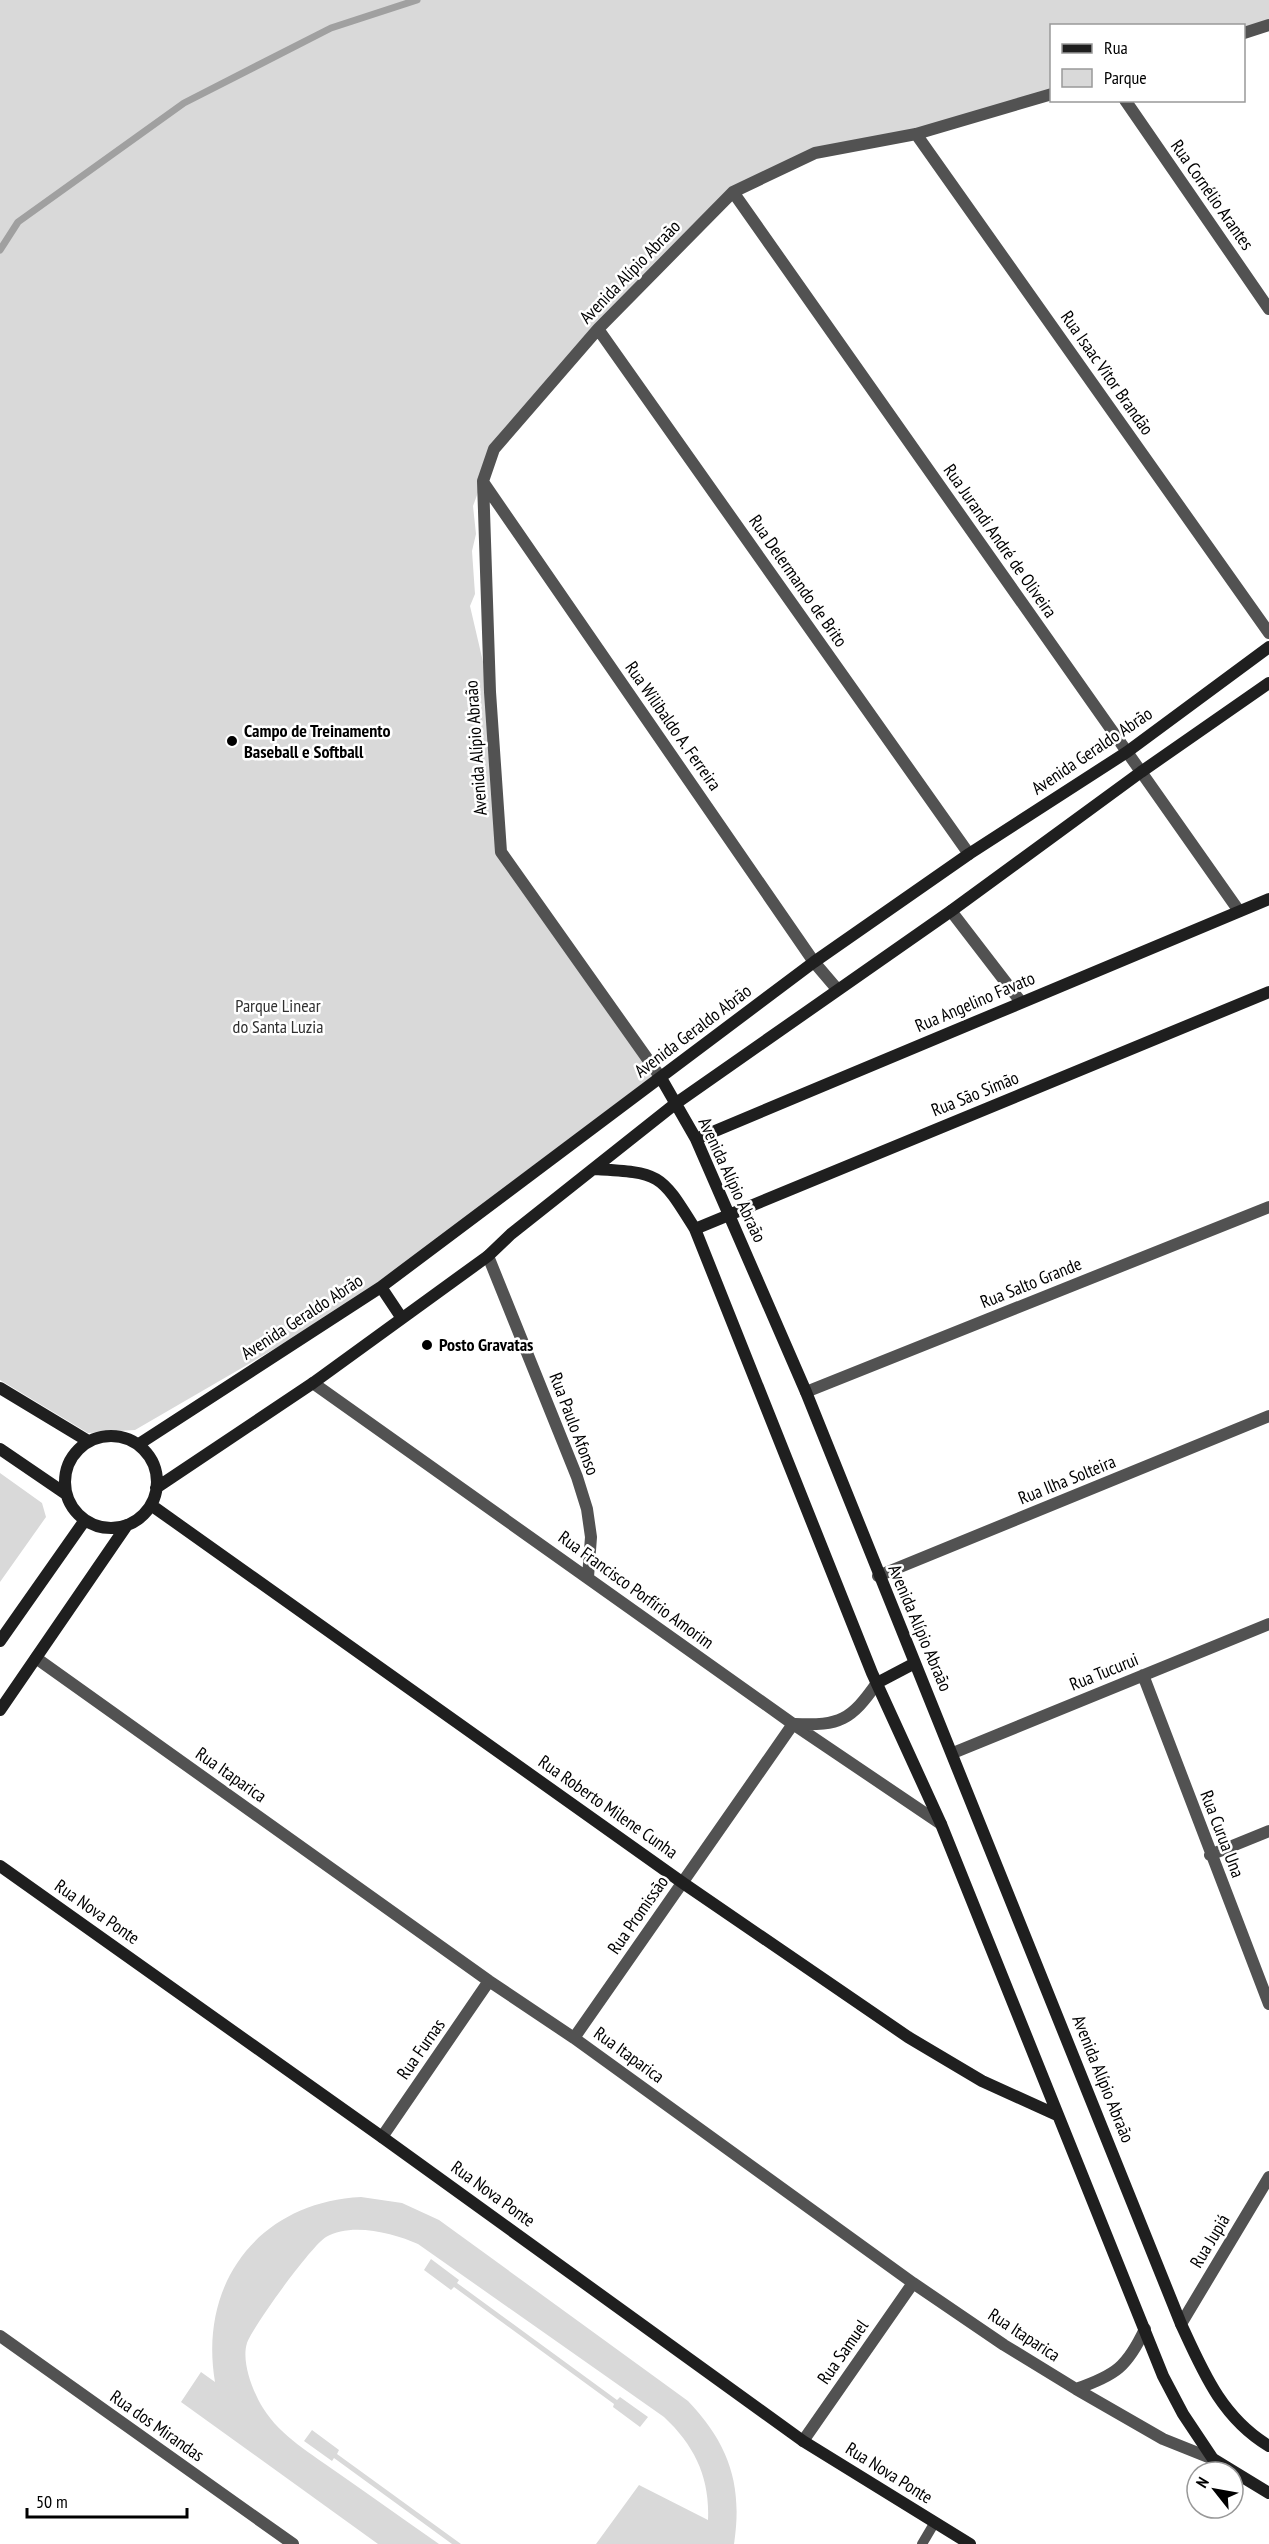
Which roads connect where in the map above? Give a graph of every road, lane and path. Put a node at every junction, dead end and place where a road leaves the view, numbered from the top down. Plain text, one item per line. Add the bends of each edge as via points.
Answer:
1 (1268, 23) edge
2 (1245, 33) edge
3 (1050, 95) edge
4 (1126, 102) edge
5 (916, 134) junction
6 (733, 192) junction
7 (1269, 309) edge
8 (598, 329) junction
9 (483, 481) junction
10 (1269, 633) edge
11 (1269, 647) edge
12 (1269, 683) edge
13 (1127, 752) junction
14 (1141, 772) junction
15 (969, 854) junction
16 (1269, 899) edge
17 (951, 911) junction
18 (1239, 911) junction
19 (814, 962) junction
20 (837, 990) junction
21 (1269, 992) edge
22 (1021, 1002) junction
23 (661, 1078) junction
24 (675, 1104) junction
25 (696, 1139) junction
26 (595, 1169) junction
27 (1269, 1207) edge
28 (730, 1214) junction
29 (695, 1229) junction
30 (488, 1256) junction
31 (381, 1287) junction
32 (401, 1317) junction
33 (312, 1383) junction
34 (0, 1388) edge
35 (806, 1392) junction
36 (1269, 1416) edge
37 (88, 1441) junction
38 (139, 1444) junction
39 (0, 1449) edge
40 (156, 1488) junction
41 (66, 1494) junction
42 (151, 1505) junction
43 (84, 1520) junction
44 (127, 1525) junction
45 (878, 1576) junction
46 (588, 1577) junction
47 (1269, 1624) edge
48 (0, 1641) edge
49 (36, 1659) junction
50 (915, 1663) junction
51 (1143, 1675) junction
52 (877, 1683) junction
53 (0, 1710) edge
54 (793, 1724) junction
55 (953, 1753) junction
56 (941, 1824) junction
57 (1269, 1831) edge
58 (1210, 1855) junction
59 (0, 1866) edge
60 (683, 1882) junction
61 (489, 1981) junction
62 (1269, 2004) edge
63 (574, 2038) junction
64 (1058, 2115) junction
65 (382, 2137) junction
66 (1269, 2177) edge
67 (914, 2283) junction
68 (1181, 2324) junction
69 (1145, 2329) junction
70 (0, 2336) edge
71 (1076, 2389) junction
72 (803, 2441) junction
73 (1269, 2446) edge
74 (1213, 2459) junction
75 (1269, 2493) edge
76 (934, 2522) junction
77 (292, 2544) edge
78 (922, 2544) edge
79 (970, 2544) edge

1 - 2 street
3 - 5 street, Avenida Alípio Abraão
4 - 7 street, Rua Cornélio Arantes
5 - 6 street, Avenida Alípio Abraão via 815,153
5 - 10 street, Rua Isaac Vitor Brandão
6 - 8 street, Avenida Alípio Abraão
6 - 13 street, Rua Jurandi André de Oliveira
8 - 9 street, Avenida Alípio Abraão via 494,449
8 - 15 street, Rua Delermando de Brito
9 - 19 street, Rua Wilibaldo A. Ferreira
9 - 23 street, Avenida Alípio Abraão via 490,692 501,852
11 - 13 street, Avenida Geraldo Abrão
12 - 14 street
13 - 14 street, Rua Jurandi André de Oliveira
13 - 15 street, Avenida Geraldo Abrão
14 - 17 street
14 - 18 street, Rua Jurandi André de Oliveira
15 - 19 street, Avenida Geraldo Abrão
16 - 18 street, Rua Angelino Favato
17 - 20 street
17 - 22 street
18 - 22 street, Rua Angelino Favato
19 - 20 street, Rua Wilibaldo A. Ferreira
19 - 23 street, Avenida Geraldo Abrão
20 - 24 street
21 - 28 street, Rua São Simão
22 - 25 street, Rua Angelino Favato
23 - 24 street, Avenida Alípio Abraão
23 - 31 street, Avenida Geraldo Abrão
24 - 25 street, Avenida Alípio Abraão
24 - 26 street
25 - 28 street, Avenida Alípio Abraão
26 - 29 street via 640,1171 658,1178
26 - 30 street
27 - 35 street, Rua Salto Grande
28 - 29 street, Rua São Simão
28 - 35 street, Avenida Alípio Abraão
29 - 52 street
30 - 32 street
30 - 46 street, Rua Paulo Afonso via 587,1509 591,1537
31 - 32 street
31 - 38 street, Avenida Geraldo Abrão
32 - 33 street
33 - 40 street
33 - 46 street, Rua Francisco Porfírio Amorim
34 - 37 street
35 - 45 street, Avenida Alípio Abraão
36 - 45 street, Rua Ilha Solteira
37 - 38 street via 103,1435 119,1435
37 - 41 street via 68,1464
38 - 40 street via 155,1465
39 - 41 street
40 - 42 street
41 - 43 street
42 - 44 street
42 - 60 street, Rua Roberto Milene Cunha
43 - 44 street via 109,1528
43 - 48 street
44 - 49 street
45 - 50 street, Avenida Alípio Abraão
46 - 54 street, Rua Francisco Porfírio Amorim
47 - 51 street, Rua Tucurui
49 - 53 street
49 - 61 street, Rua Itaparica
50 - 52 street
50 - 55 street, Avenida Alípio Abraão
51 - 55 street, Rua Tucurui
51 - 58 street, Rua Curua Una
52 - 54 street via 849,1716 820,1725
52 - 56 street
54 - 56 street, Rua Francisco Porfírio Amorim
54 - 60 street, Rua Promissão
55 - 68 street, Avenida Alípio Abraão
56 - 64 street
57 - 58 street
58 - 62 street, Rua Curua Una
59 - 65 street, Rua Nova Ponte
60 - 63 street, Rua Promissão
60 - 64 street, Rua Roberto Milene Cunha via 936,2054
61 - 63 street, Rua Itaparica
61 - 65 street, Rua Furnas
63 - 67 street, Rua Itaparica
64 - 69 street
65 - 72 street, Rua Nova Ponte
66 - 68 street, Rua Jupiá
67 - 71 street, Rua Itaparica
67 - 72 street, Rua Samuel
68 - 73 street, Avenida Alípio Abraão via 1204,2374 1225,2407 1249,2434
69 - 71 street via 1134,2352 1119,2370
69 - 74 street via 1163,2376
70 - 77 street, Rua dos Mirandas
71 - 74 street, Rua Itaparica via 1163,2439
72 - 76 street, Rua Nova Ponte
74 - 75 street
76 - 78 lane
76 - 79 street, Rua Nova Ponte

